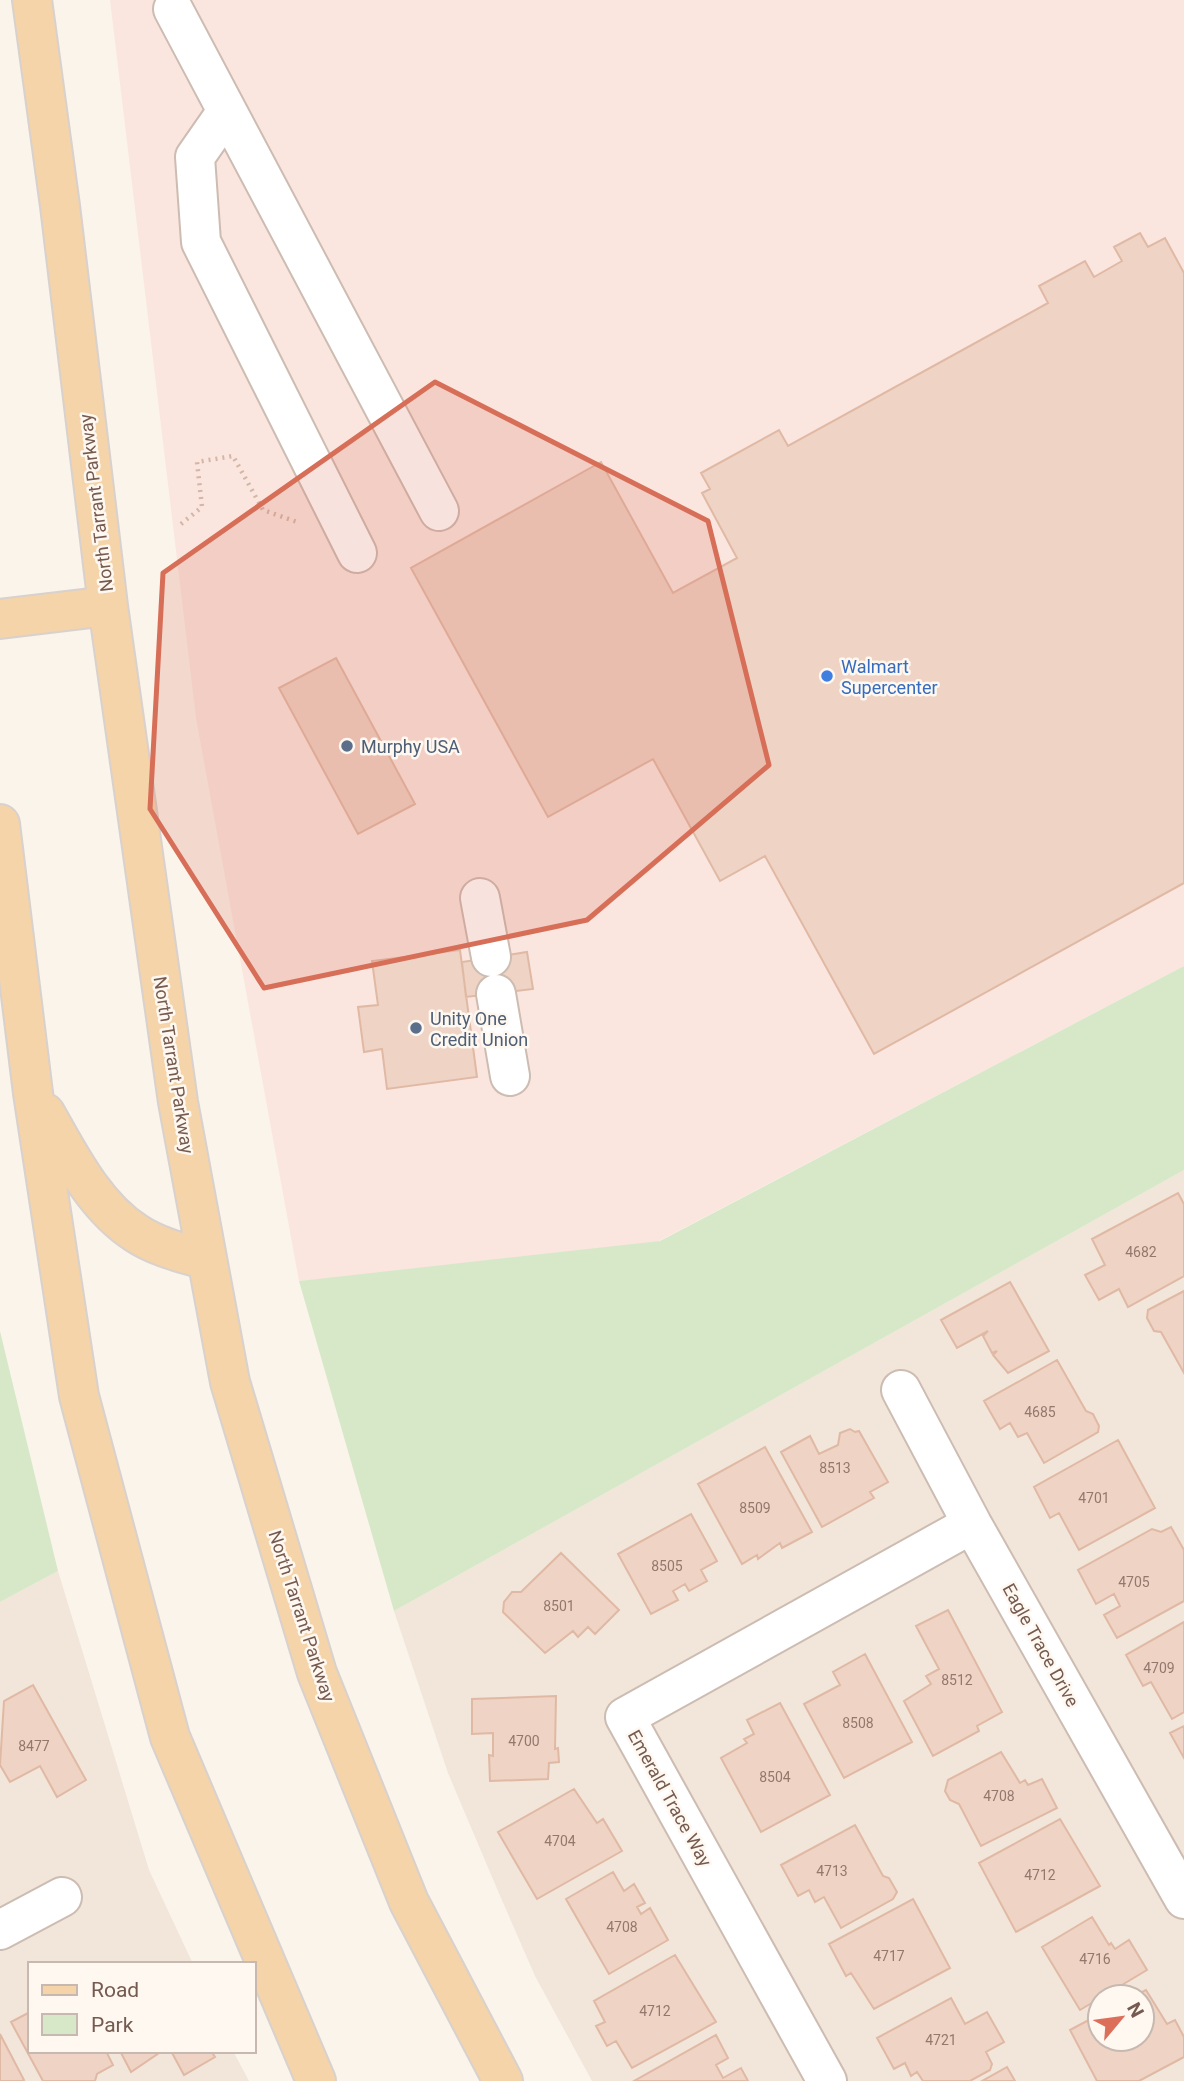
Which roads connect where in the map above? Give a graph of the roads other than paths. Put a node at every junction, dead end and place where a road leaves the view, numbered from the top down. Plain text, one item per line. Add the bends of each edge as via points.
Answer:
1 (32, 0) edge
2 (173, 9) dead end
3 (227, 111) junction
4 (439, 511) dead end
5 (357, 553) dead end
6 (108, 606) junction
7 (0, 619) edge
8 (0, 824) edge
9 (480, 898) dead end
10 (510, 1076) dead end
11 (33, 1093) junction
12 (207, 1260) junction
13 (901, 1390) dead end
14 (972, 1524) junction
15 (62, 1897) dead end
16 (1184, 1899) edge
17 (0, 1930) edge
18 (316, 2081) edge
19 (502, 2081) edge
20 (827, 2081) edge

1 - 6 main road, North Tarrant Parkway
2 - 3 street
3 - 4 street
3 - 5 street via 195,157 201,242
6 - 7 main road
6 - 12 main road, North Tarrant Parkway via 178,1102
8 - 11 main road
9 - 10 street
11 - 12 main road via 76,1168 135,1233
11 - 18 main road via 79,1396 170,1738
12 - 19 main road, North Tarrant Parkway via 230,1382 317,1673 409,1902
13 - 14 street, Eagle Trace Drive
14 - 16 street, Eagle Trace Drive
14 - 20 street, Emerald Trace Way via 625,1717
15 - 17 street

